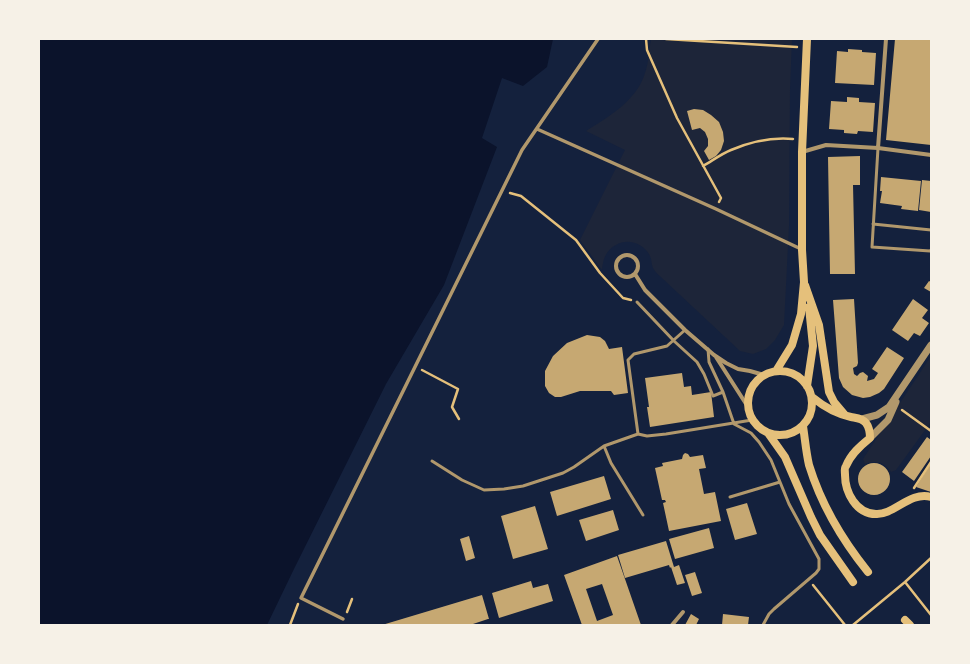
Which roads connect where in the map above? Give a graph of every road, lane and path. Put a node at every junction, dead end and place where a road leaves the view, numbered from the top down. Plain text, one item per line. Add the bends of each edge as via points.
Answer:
1 (598, 39) edge
2 (646, 39) edge
3 (666, 39) edge
4 (886, 39) edge
5 (807, 43) edge
6 (537, 129) junction
7 (803, 139) junction
8 (878, 148) junction
9 (802, 152) junction
10 (931, 155) edge
11 (703, 166) junction
12 (502, 191) junction
13 (716, 209) junction
14 (873, 224) junction
15 (931, 230) edge
16 (802, 250) junction
17 (931, 250) edge
18 (635, 274) junction
19 (804, 282) junction
20 (637, 302) joint
21 (685, 330) junction
22 (674, 341) junction
23 (931, 345) edge
24 (708, 349) junction
25 (714, 355) junction
26 (416, 366) junction
27 (776, 371) junction
28 (764, 375) junction
29 (807, 386) junction
30 (723, 392) junction
31 (900, 393) junction
32 (812, 396) junction
33 (894, 406) junction
34 (748, 407) junction
35 (846, 416) junction
36 (459, 419) dead end
37 (862, 419) junction
38 (752, 420) junction
39 (734, 424) junction
40 (803, 426) junction
41 (931, 431) edge
42 (638, 434) junction
43 (768, 434) junction
44 (870, 438) junction
45 (604, 446) junction
46 (432, 461) dead end
47 (931, 462) edge
48 (780, 482) junction
49 (730, 497) dead end
50 (921, 497) junction
51 (931, 497) edge
52 (642, 515) dead end
53 (931, 558) edge
54 (868, 572) dead end
55 (853, 582) dead end
56 (905, 582) junction
57 (816, 589) dead end
58 (301, 598) junction
59 (683, 612) dead end
60 (931, 615) edge
61 (343, 620) dead end
62 (290, 625) edge
63 (672, 625) edge
64 (763, 625) edge
65 (846, 625) edge
66 (853, 625) edge

1 - 6 street
2 - 11 path via 647,50 677,118
3 - 5 path
4 - 8 street
5 - 7 main road
6 - 12 street via 522,150
6 - 13 street
7 - 9 main road
7 - 11 path via 767,140 746,145 730,150
8 - 9 street via 826,145
8 - 10 street
8 - 14 lane
9 - 16 main road
11 - 13 path via 721,198
12 - 20 path via 521,196 576,240 600,273 623,298
12 - 26 street
13 - 16 street
14 - 15 lane
14 - 17 lane via 872,247
16 - 19 main road
18 - 18 street via 637,260 627,255 620,258 616,264 620,274 629,277
18 - 21 street via 645,290
19 - 27 main road via 796,333
19 - 29 main road via 813,346
19 - 35 main road via 820,326 829,392
20 - 22 lane
21 - 22 lane
21 - 24 street
22 - 30 lane via 698,362 713,396
22 - 42 lane via 667,346 634,354 628,360
23 - 31 street
24 - 25 street
24 - 30 lane via 709,362
25 - 28 street via 738,369
25 - 34 street
26 - 36 path via 458,389 452,408
26 - 58 street
27 - 28 main road
27 - 29 main road via 794,374
28 - 34 main road via 753,385
29 - 32 main road
30 - 39 lane
31 - 33 street
31 - 37 street via 884,411
32 - 35 main road via 824,406
32 - 40 main road via 811,412
33 - 41 path
33 - 44 street via 888,420
34 - 38 main road
35 - 37 main road
37 - 44 main road via 870,430
38 - 39 lane
38 - 43 main road
39 - 42 lane via 646,436
39 - 48 lane via 751,433 759,442 771,460
40 - 43 main road via 787,435
40 - 54 main road via 808,459 817,487 836,526
42 - 45 lane
43 - 55 main road via 784,457 820,535
44 - 50 main road via 855,450 845,467 845,485 852,500 863,511 876,514 890,510 906,500
45 - 46 lane via 563,473 523,486 504,489 484,490
45 - 52 lane via 611,463
47 - 50 path via 913,487
48 - 49 lane
48 - 64 lane via 820,564 816,573 768,614
50 - 51 main road
53 - 56 path
56 - 60 path
56 - 66 path
57 - 65 path
58 - 61 street
58 - 62 path
59 - 63 street

